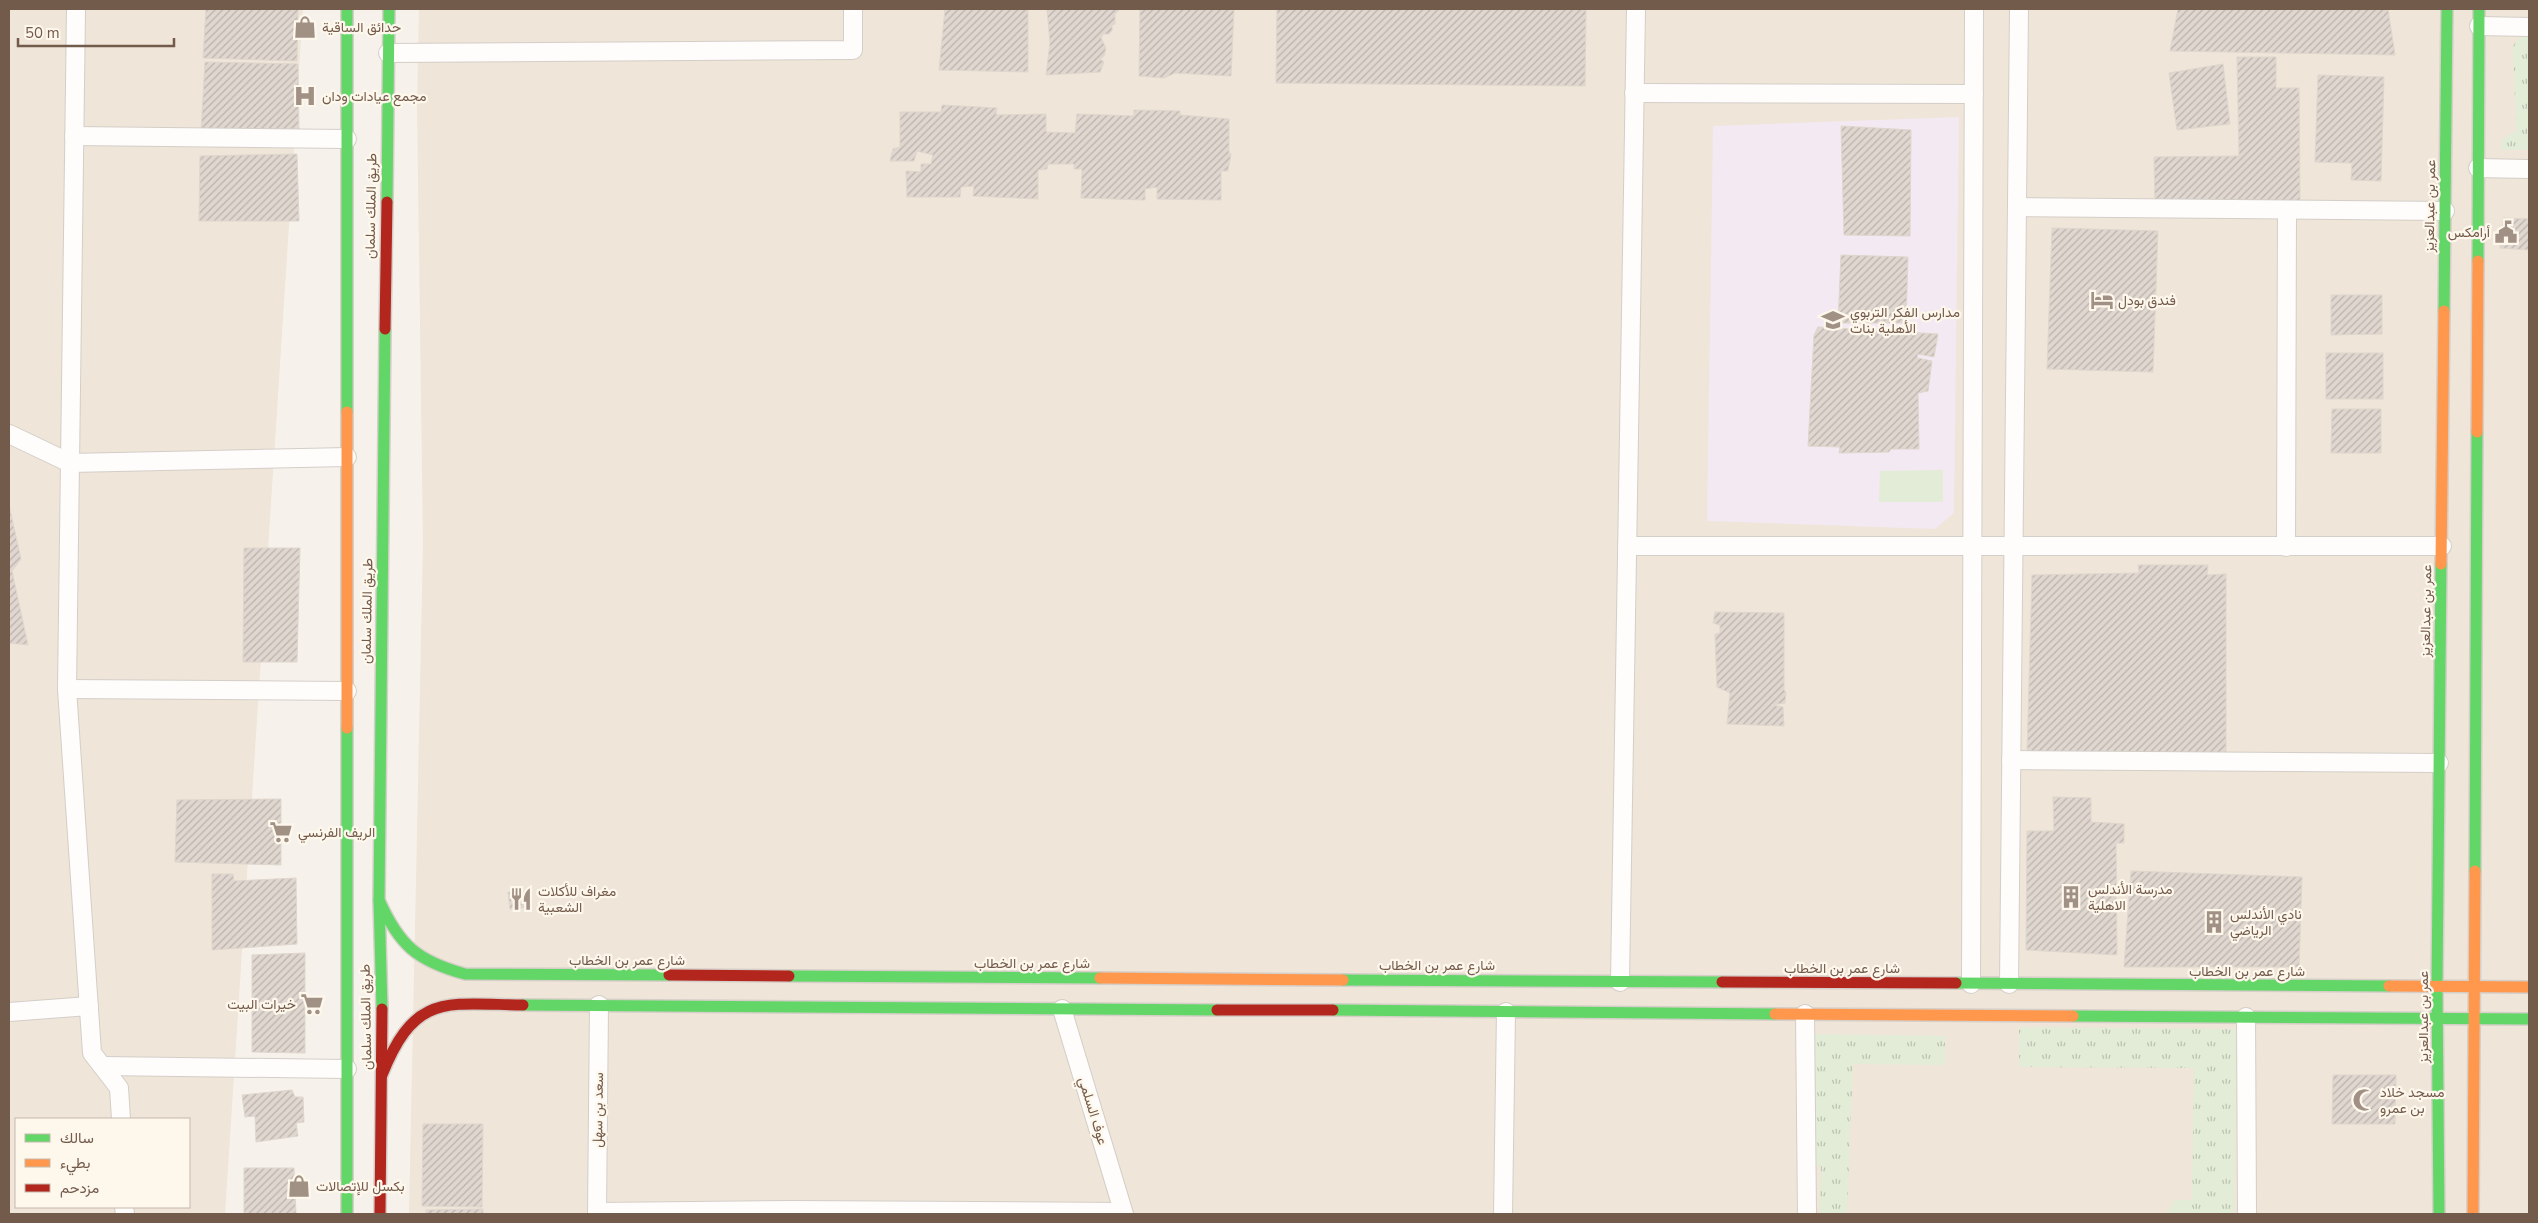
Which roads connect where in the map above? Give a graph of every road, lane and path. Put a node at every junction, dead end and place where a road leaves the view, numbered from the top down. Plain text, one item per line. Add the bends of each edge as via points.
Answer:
1 (76, 9) edge
2 (347, 9) edge
3 (389, 9) edge
4 (853, 9) edge
5 (1636, 9) edge
6 (1974, 9) edge
7 (2019, 9) edge
8 (2447, 9) edge
9 (2479, 17) edge
10 (2529, 27) edge
11 (388, 54) junction
12 (1634, 93) junction
13 (1974, 94) junction
14 (74, 136) junction
15 (347, 139) junction
16 (2478, 168) junction
17 (2529, 169) edge
18 (2017, 207) junction
19 (2287, 210) junction
20 (2445, 211) junction
21 (9, 434) edge
22 (347, 457) junction
23 (70, 463) junction
24 (2013, 545) junction
25 (1627, 546) junction
26 (1971, 546) junction
27 (2442, 546) junction
28 (2286, 547) junction
29 (67, 689) junction
30 (347, 691) junction
31 (2011, 760) junction
32 (2439, 763) junction
33 (379, 900) junction
34 (1620, 982) junction
35 (1971, 984) junction
36 (2009, 984) junction
37 (2437, 987) junction
38 (2472, 987) junction
39 (2529, 988) edge
40 (599, 1005) junction
41 (89, 1006) junction
42 (1062, 1008) junction
43 (9, 1012) edge
44 (1506, 1012) junction
45 (1805, 1014) junction
46 (2246, 1017) junction
47 (2438, 1019) junction
48 (2472, 1019) junction
49 (2529, 1019) edge
50 (102, 1066) junction
51 (347, 1069) junction
52 (382, 1075) junction
53 (120, 1118) edge
54 (792, 1212) edge
55 (597, 1213) edge
56 (1124, 1213) edge
57 (347, 1214) edge
58 (380, 1214) edge
59 (1504, 1214) edge
60 (1807, 1214) edge
61 (2247, 1214) edge
62 (2439, 1214) edge
63 (2473, 1214) edge

1 - 14 street
2 - 15 street, طريق الملك سلمان
3 - 11 street, طريق الملك سلمان
4 - 11 street via 853,50
5 - 12 street
6 - 13 street
7 - 18 street
8 - 20 street, عمر بن عبدالعزيز
9 - 10 street
9 - 16 street
11 - 33 street, طريق الملك سلمان
12 - 13 street
12 - 25 street
13 - 26 street
14 - 15 street
14 - 23 street
15 - 22 street, طريق الملك سلمان
16 - 17 street
16 - 38 street
18 - 19 street
18 - 24 street
19 - 20 street
19 - 28 street
20 - 27 street, عمر بن عبدالعزيز
21 - 23 street
22 - 23 street
22 - 30 street, طريق الملك سلمان
23 - 29 street
24 - 26 street
24 - 28 street
24 - 31 street
25 - 26 street
25 - 34 street
26 - 35 street
27 - 28 street
27 - 32 street, عمر بن عبدالعزيز
29 - 30 street
29 - 41 street
30 - 51 street, طريق الملك سلمان
31 - 32 street
31 - 36 street
32 - 37 street, عمر بن عبدالعزيز
33 - 34 street, شارع عمر بن الخطاب via 389,923 410,950 423,961 465,974
33 - 52 street, طريق الملك سلمان
34 - 35 street, شارع عمر بن الخطاب
35 - 36 street, شارع عمر بن الخطاب
36 - 37 street, شارع عمر بن الخطاب
37 - 38 street, شارع عمر بن الخطاب
37 - 47 street, عمر بن عبدالعزيز
38 - 39 street, شارع عمر بن الخطاب
38 - 48 street
40 - 42 street
40 - 52 street via 466,1004 435,1008 405,1027
40 - 55 street, سعد بن سهل
41 - 43 street
41 - 50 street via 92,1053
42 - 44 street
42 - 56 street, عوف السلمي
44 - 45 street
44 - 59 street
45 - 46 street
45 - 60 street
46 - 47 street
46 - 61 street
47 - 48 street
47 - 62 street, عمر بن عبدالعزيز
48 - 49 street
48 - 63 street
50 - 51 street
50 - 53 street via 119,1088
51 - 57 street, طريق الملك سلمان
52 - 58 street, طريق الملك سلمان
54 - 55 street
54 - 56 street

